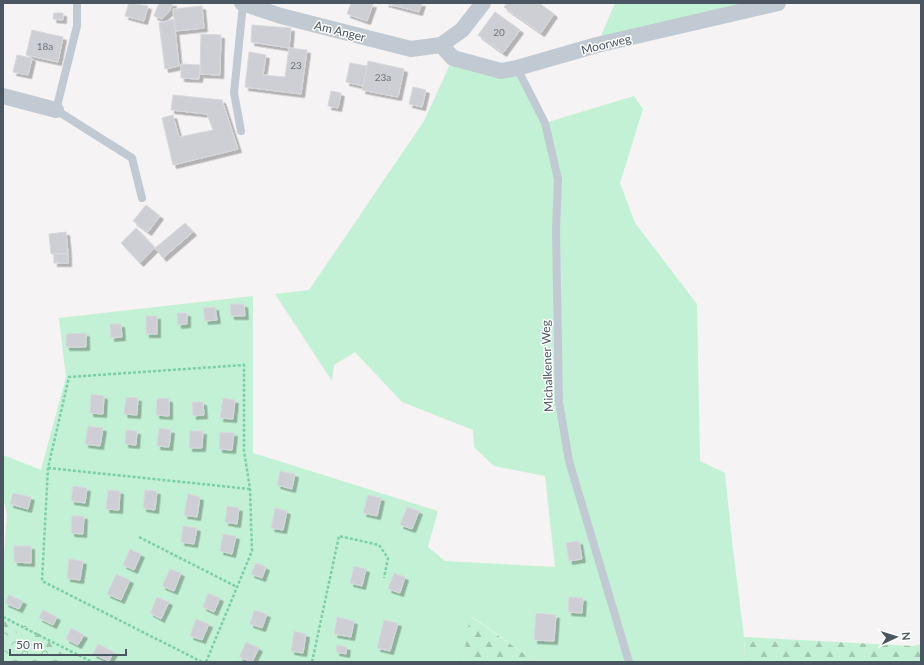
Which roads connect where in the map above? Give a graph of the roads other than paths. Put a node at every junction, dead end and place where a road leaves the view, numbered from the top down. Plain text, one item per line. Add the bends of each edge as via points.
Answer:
1 (77, 3) edge
2 (242, 3) edge
3 (483, 3) edge
4 (778, 3) edge
5 (441, 45) junction
6 (517, 68) junction
7 (3, 96) edge
8 (56, 110) junction
9 (241, 131) dead end
10 (142, 198) dead end
11 (629, 662) edge

1 - 8 lane via 77,26
2 - 5 street, Am Anger via 281,16 411,49
2 - 9 lane via 234,93
3 - 5 street via 462,30
4 - 6 street, Moorweg via 597,45
5 - 6 street, Moorweg via 453,58 501,71
6 - 11 lane, Michalkener Weg via 545,124 558,179 556,230 559,402 567,446
7 - 8 street
8 - 10 lane via 132,158

